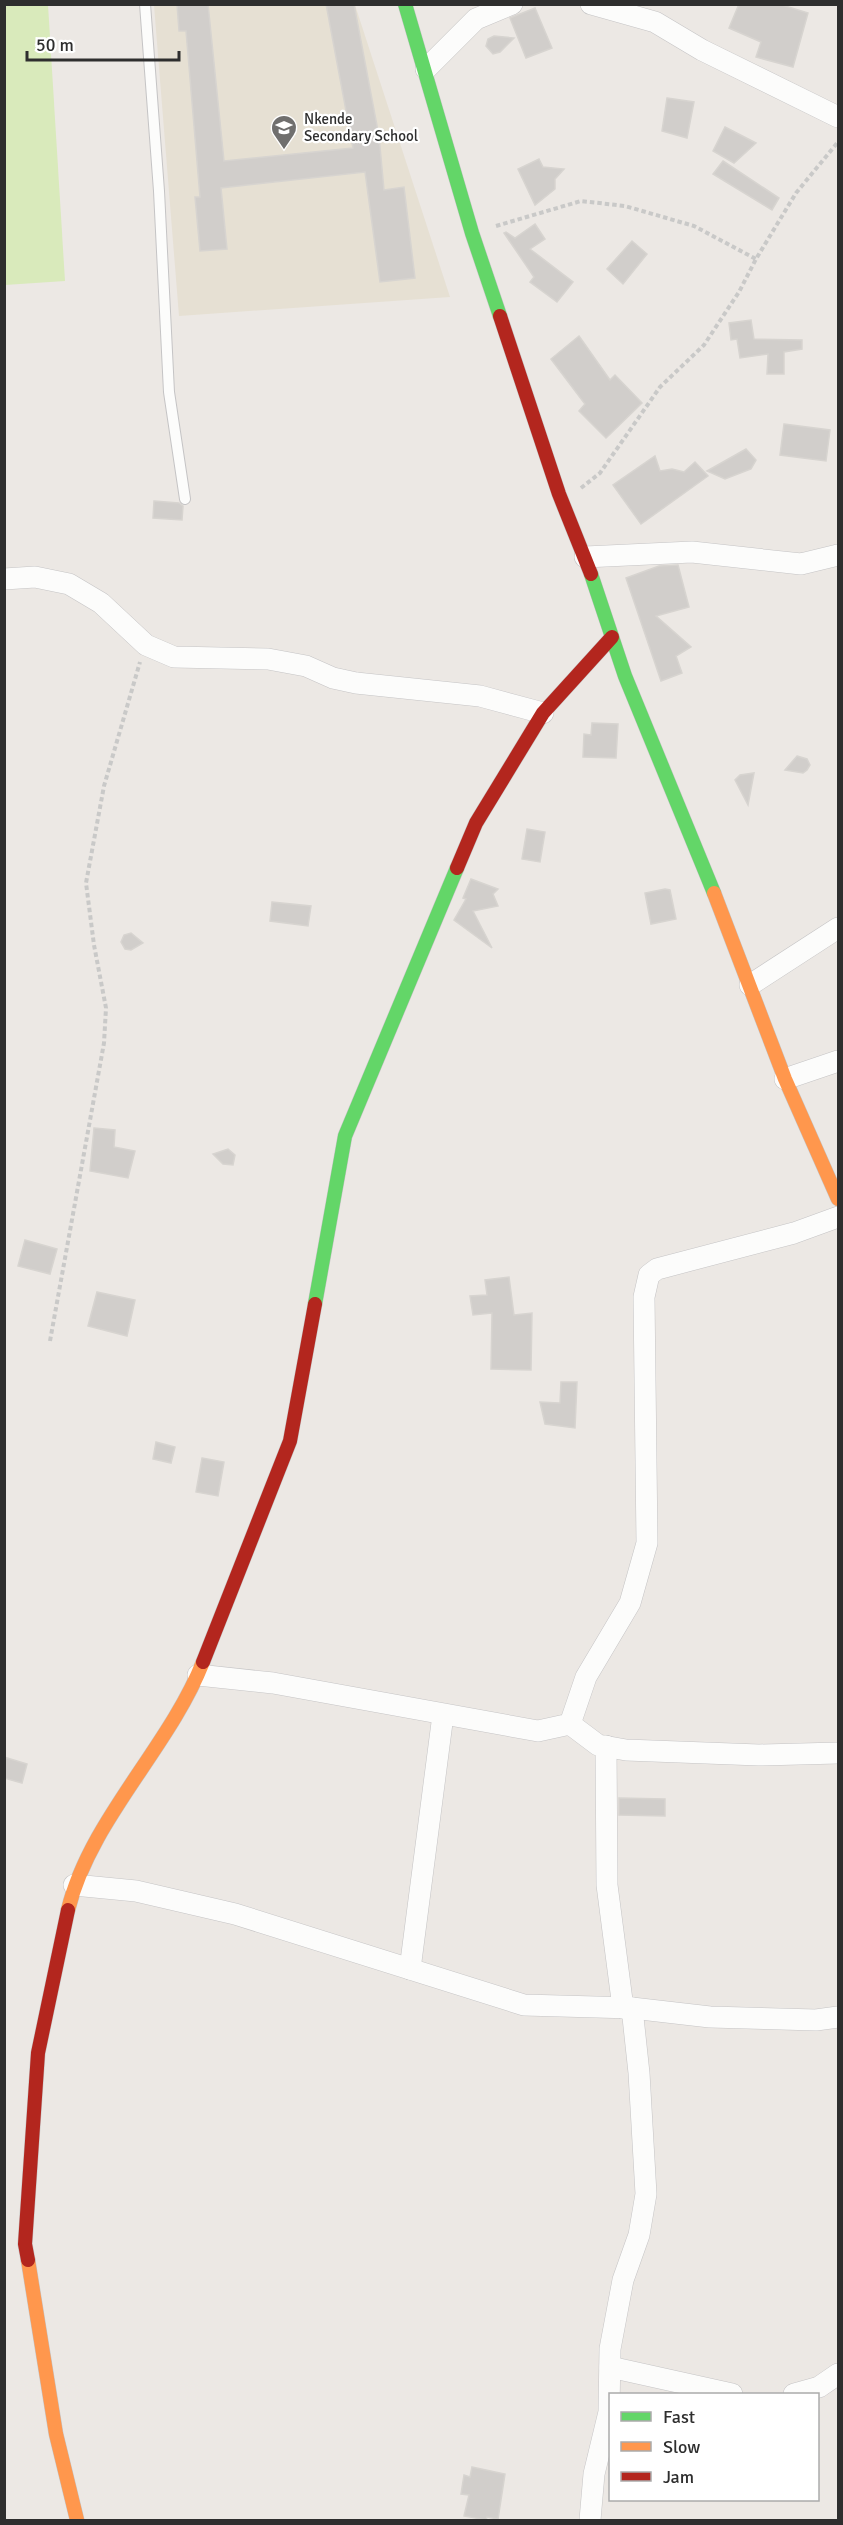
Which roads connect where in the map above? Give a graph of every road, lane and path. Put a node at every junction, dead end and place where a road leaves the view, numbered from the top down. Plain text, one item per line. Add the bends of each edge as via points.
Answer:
1 (145, 4) edge
2 (405, 4) edge
3 (513, 4) edge
4 (591, 4) edge
5 (426, 69) junction
6 (838, 117) edge
7 (838, 142) edge
8 (472, 233) junction
9 (756, 259) junction
10 (559, 494) junction
11 (185, 499) dead end
12 (838, 555) edge
13 (585, 557) junction
14 (4, 579) edge
15 (612, 637) junction
16 (146, 645) junction
17 (543, 713) junction
18 (838, 928) edge
19 (750, 985) junction
20 (838, 1061) edge
21 (785, 1078) junction
22 (838, 1199) edge
23 (838, 1217) edge
24 (50, 1341) dead end
25 (198, 1675) junction
26 (443, 1714) junction
27 (570, 1724) junction
28 (606, 1746) junction
29 (838, 1753) edge
30 (74, 1885) junction
31 (410, 1969) junction
32 (627, 2008) junction
33 (838, 2017) edge
34 (610, 2367) junction
35 (838, 2374) edge
36 (609, 2393) edge
37 (727, 2393) edge
38 (798, 2393) edge
39 (609, 2412) edge
40 (77, 2520) edge
41 (590, 2520) edge

1 - 11 lane via 169,392
2 - 5 street
3 - 5 street via 476,19
4 - 6 street via 655,22 702,50
5 - 8 street
7 - 9 path via 796,193
8 - 9 path via 581,201 625,206 694,226
8 - 10 street
9 - 10 path via 704,345 660,387 600,473 584,487
10 - 13 street
12 - 13 street via 801,564 692,552
13 - 15 street
14 - 16 street via 35,577 69,584 101,603
15 - 17 street
15 - 19 street
16 - 17 street via 174,657 268,659 306,666 356,683 480,696
16 - 24 path via 104,786 86,883 106,1008 104,1043
17 - 25 street via 476,823 345,1136 290,1441
18 - 19 street
19 - 21 street
20 - 21 street
21 - 22 street
23 - 27 street via 794,1233 657,1269 649,1275 644,1297 647,1543 630,1603 586,1677
25 - 26 street via 273,1683
25 - 30 street
26 - 27 street via 538,1731
26 - 31 street
27 - 28 street via 598,1745
28 - 29 street via 748,1754
28 - 32 street via 607,1885
30 - 31 street via 136,1891 235,1914
30 - 40 street via 38,2053 25,2244 56,2434
31 - 32 street via 524,2005
32 - 33 street via 710,2017
32 - 34 street via 639,2073 646,2194 639,2235 623,2280
34 - 36 street
34 - 37 street
35 - 38 street via 819,2387
39 - 41 street via 594,2474

